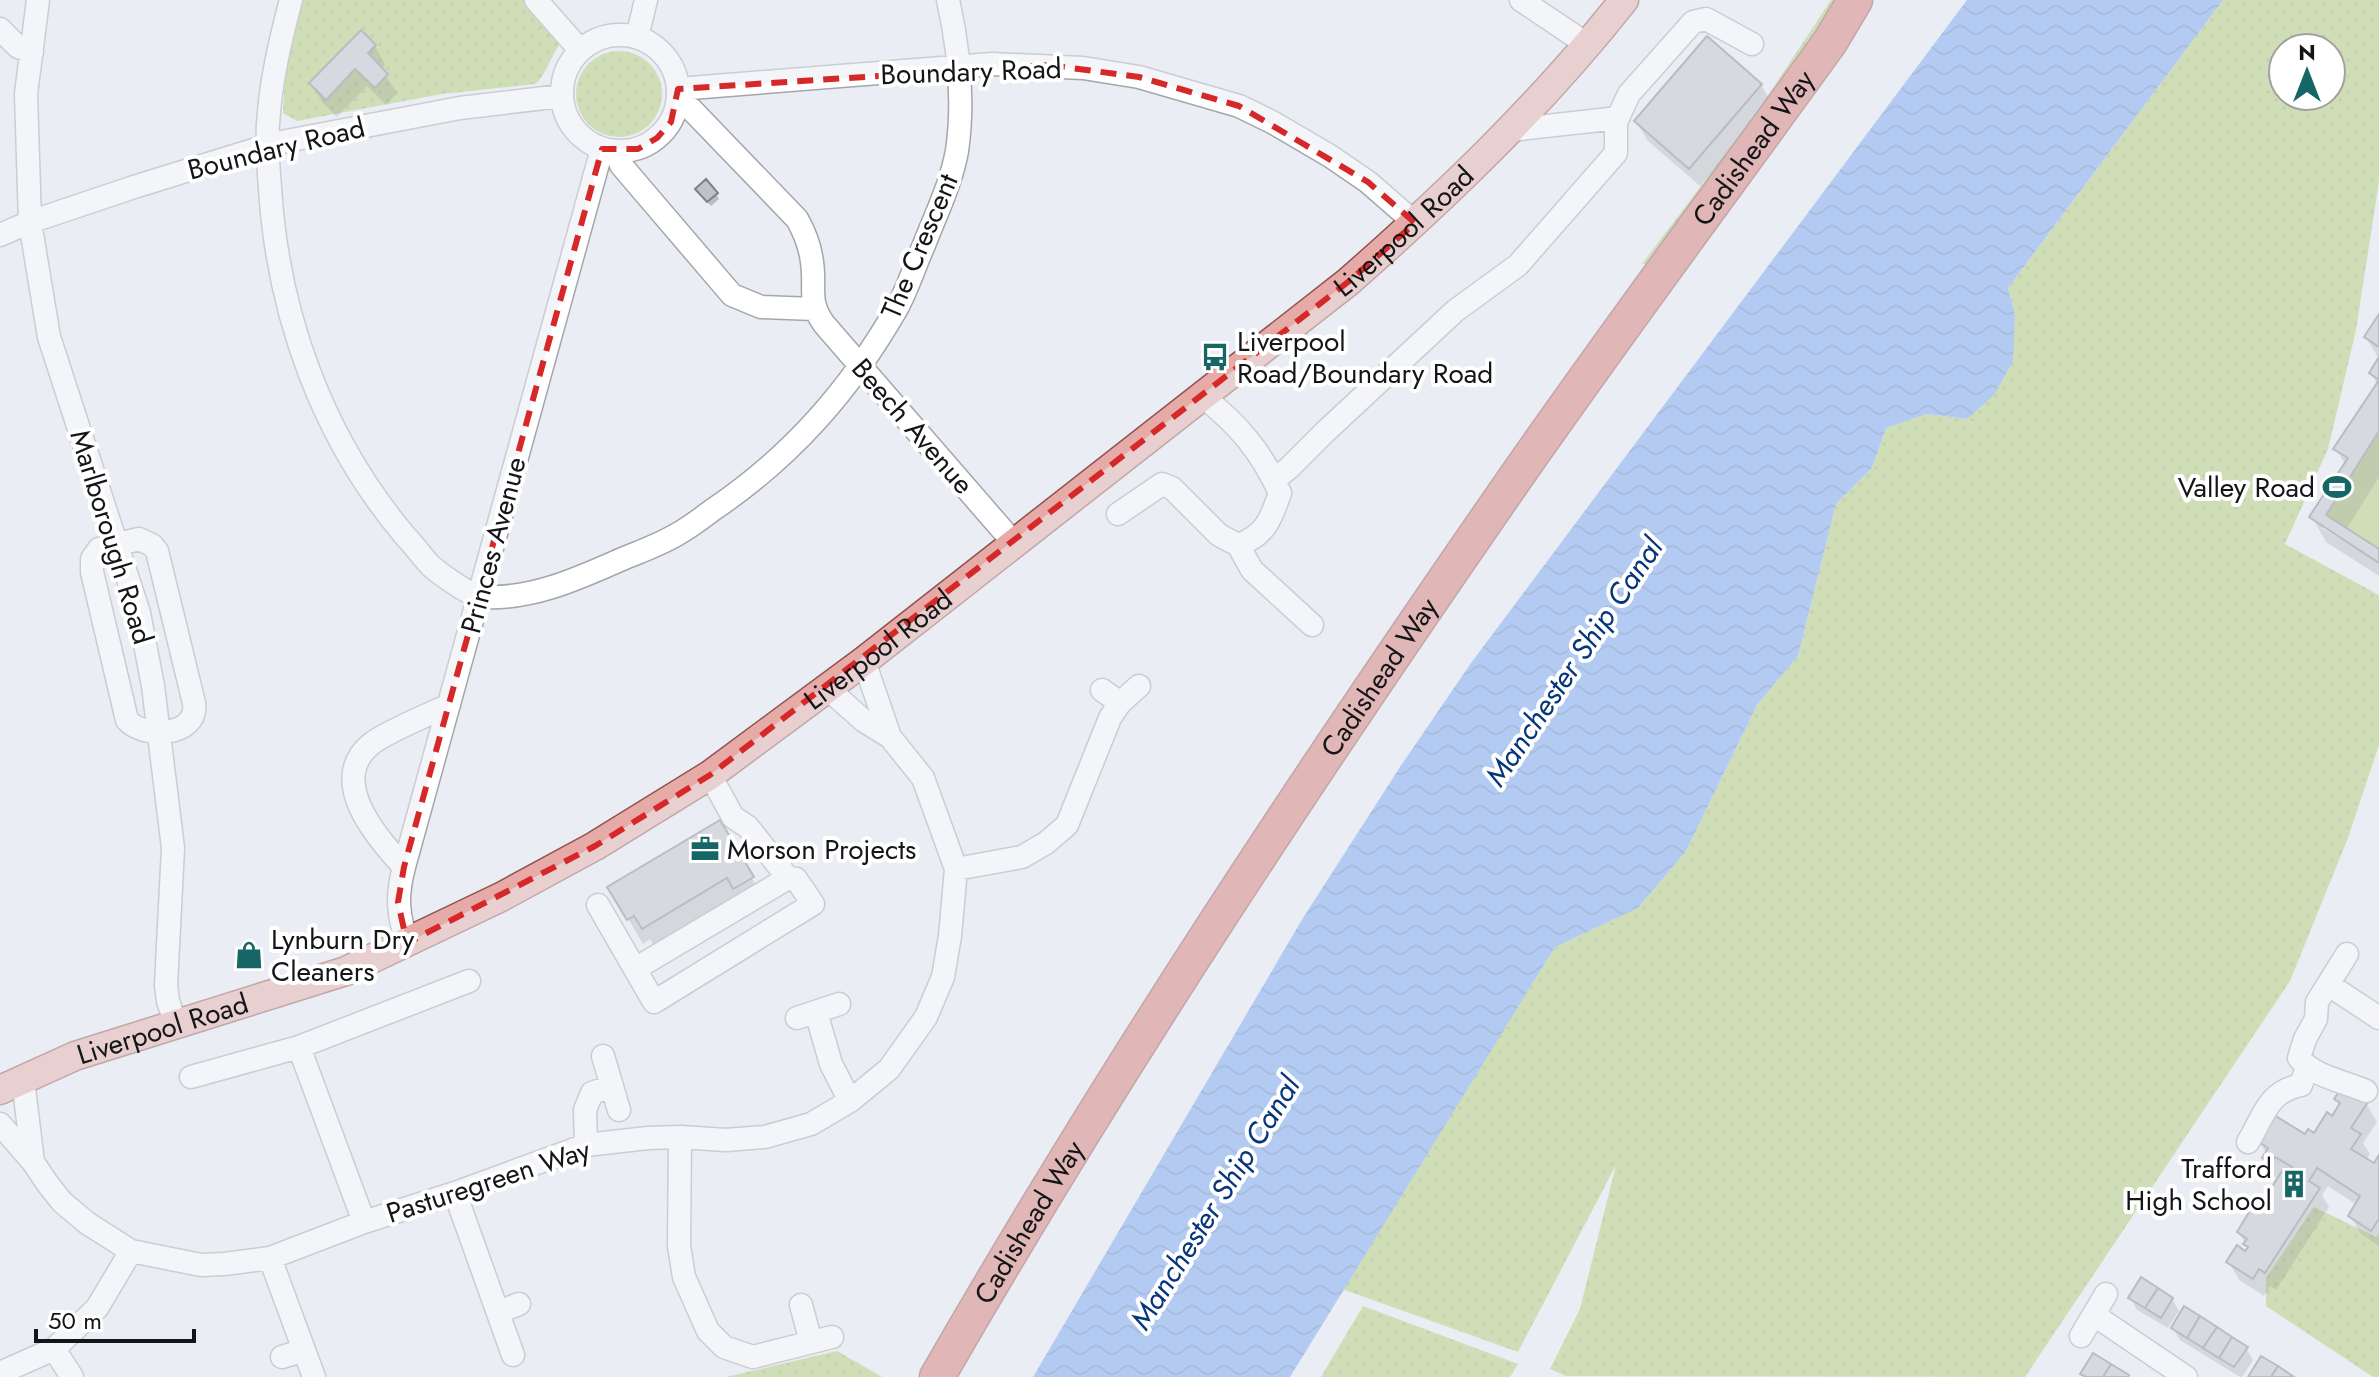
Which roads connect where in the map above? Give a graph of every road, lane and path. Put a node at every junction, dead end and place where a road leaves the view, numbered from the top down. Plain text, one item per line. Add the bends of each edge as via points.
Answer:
1 (38, 0) edge
2 (291, 0) edge
3 (536, 0) edge
4 (646, 0) edge
5 (948, 0) edge
6 (1521, 0) edge
7 (1624, 0) edge
8 (1855, 0) edge
9 (0, 29) edge
10 (637, 37) junction
11 (1752, 44) dead end
12 (1588, 45) junction
13 (580, 50) junction
14 (32, 52) junction
15 (959, 68) junction
16 (678, 95) junction
17 (561, 96) junction
18 (1618, 118) junction
19 (1511, 130) junction
20 (267, 145) junction
21 (609, 150) junction
22 (30, 222) junction
23 (1415, 223) junction
24 (0, 235) edge
25 (814, 309) junction
26 (860, 365) junction
27 (1202, 396) junction
28 (1274, 480) junction
29 (1118, 514) dead end
30 (1013, 542) junction
31 (116, 544) junction
32 (1238, 545) junction
33 (478, 598) junction
34 (1312, 625) dead end
35 (864, 661) junction
36 (1139, 686) dead end
37 (827, 688) junction
38 (449, 705) junction
39 (159, 731) junction
40 (890, 737) junction
41 (710, 775) junction
42 (404, 867) junction
43 (956, 869) junction
44 (788, 878) junction
45 (598, 905) dead end
46 (407, 943) junction
47 (2347, 954) dead end
48 (635, 969) junction
49 (469, 981) dead end
50 (2323, 994) junction
51 (839, 1004) dead end
52 (2379, 1018) edge
53 (176, 1025) junction
54 (299, 1047) junction
55 (603, 1056) dead end
56 (2307, 1067) junction
57 (191, 1077) dead end
58 (12, 1085) edge
59 (612, 1086) junction
60 (2366, 1091) dead end
61 (850, 1101) junction
62 (619, 1110) dead end
63 (0, 1124) edge
64 (680, 1137) junction
65 (2248, 1142) dead end
66 (586, 1145) junction
67 (33, 1162) junction
68 (455, 1193) junction
69 (364, 1222) junction
70 (131, 1251) junction
71 (270, 1258) junction
72 (2106, 1294) dead end
73 (801, 1305) dead end
74 (2094, 1315) junction
75 (2081, 1336) dead end
76 (54, 1349) junction
77 (304, 1350) junction
78 (513, 1355) dead end
79 (282, 1357) dead end
80 (0, 1373) edge
81 (72, 1377) edge
82 (314, 1377) edge
83 (937, 1377) edge
84 (2186, 1377) edge

1 - 14 street, Marlborough Road
2 - 20 street via 277,57
3 - 13 street
4 - 10 street
5 - 15 street, The Crescent
6 - 12 street
7 - 12 main road, Liverpool Road
8 - 83 highway, Cadishead Way via 1510,485 1259,854 1014,1244
9 - 14 street via 18,47
10 - 13 street via 597,39
10 - 16 street via 657,48 672,66
11 - 18 street via 1706,19 1693,22 1629,94
12 - 19 main road, Liverpool Road
13 - 17 street via 566,71
14 - 22 street, Marlborough Road via 26,94
15 - 16 street, Boundary Road
15 - 23 street, Boundary Road via 1083,68 1139,77 1239,106 1343,164
15 - 26 street, The Crescent via 959,133 949,184 898,305
16 - 21 street via 671,122 657,138 638,149
16 - 25 street via 797,219 808,237
17 - 20 street, Boundary Road via 460,108
17 - 21 street via 567,119 581,137
18 - 19 street
18 - 28 street via 1616,153 1518,265 1455,311
19 - 23 main road, Liverpool Road
20 - 22 street, Boundary Road
20 - 33 street via 272,233 284,294 320,399 347,454 386,513 432,567
21 - 25 street via 732,295 761,307
21 - 33 street, Princes Avenue
22 - 24 street, Boundary Road
22 - 31 street, Marlborough Road via 49,337
23 - 27 main road, Liverpool Road
25 - 26 street, Beech Avenue
26 - 30 street, Beech Avenue
26 - 33 street, The Crescent via 781,458 676,535 567,583 510,597
27 - 28 street via 1229,416
27 - 30 main road, Liverpool Road
28 - 32 street via 1280,493 1263,531
29 - 32 street via 1162,484 1219,535
30 - 35 main road, Liverpool Road
31 - 39 street, Marlborough Road via 139,613
31 - 39 street via 99,549 92,572 127,720 144,732
31 - 39 street via 139,539 157,551 194,703 194,716 185,726
32 - 34 street via 1252,570
33 - 38 street, Princes Avenue
35 - 37 main road, Liverpool Road
35 - 40 street, Pasturegreen Way
36 - 43 street via 1111,697 1110,718 1067,825 1022,857
37 - 40 street, Pasturegreen Way
37 - 41 main road, Liverpool Road
38 - 42 street, Princes Avenue
38 - 42 street via 373,742 358,756 355,794 367,821
39 - 53 street, Marlborough Road via 173,848 166,985
40 - 43 street, Pasturegreen Way via 923,778
41 - 44 street via 733,817 748,827
41 - 46 main road, Liverpool Road via 595,846
42 - 46 street, Princes Avenue via 398,902
43 - 61 street, Pasturegreen Way via 943,977 926,1017 889,1069
44 - 48 street
44 - 48 street via 796,879 813,904 654,1002
45 - 48 street
46 - 53 main road, Liverpool Road via 346,971
47 - 50 street
49 - 54 street
50 - 52 street
50 - 56 street via 2299,1058
51 - 61 street via 807,1015
53 - 58 main road, Liverpool Road via 75,1056
54 - 57 street
54 - 69 street
55 - 59 street
56 - 60 street
56 - 65 street via 2301,1085 2285,1088 2269,1101
58 - 67 street, Pasturegreen Way
59 - 62 street
59 - 66 street via 592,1093 588,1101
61 - 64 street, Pasturegreen Way via 811,1124 765,1137
63 - 67 street, Pasturegreen Way
64 - 66 street, Pasturegreen Way
64 - 73 street via 679,1246 684,1277 724,1354 753,1357 822,1340
66 - 68 street, Pasturegreen Way
67 - 70 street, Pasturegreen Way via 62,1202
68 - 69 street, Pasturegreen Way
68 - 78 street via 508,1308
69 - 71 street, Pasturegreen Way
70 - 71 street, Pasturegreen Way via 201,1265
70 - 76 street via 97,1308
71 - 77 street
72 - 74 street
74 - 75 street
74 - 84 street
76 - 80 street
76 - 81 street
77 - 79 street
77 - 82 street

